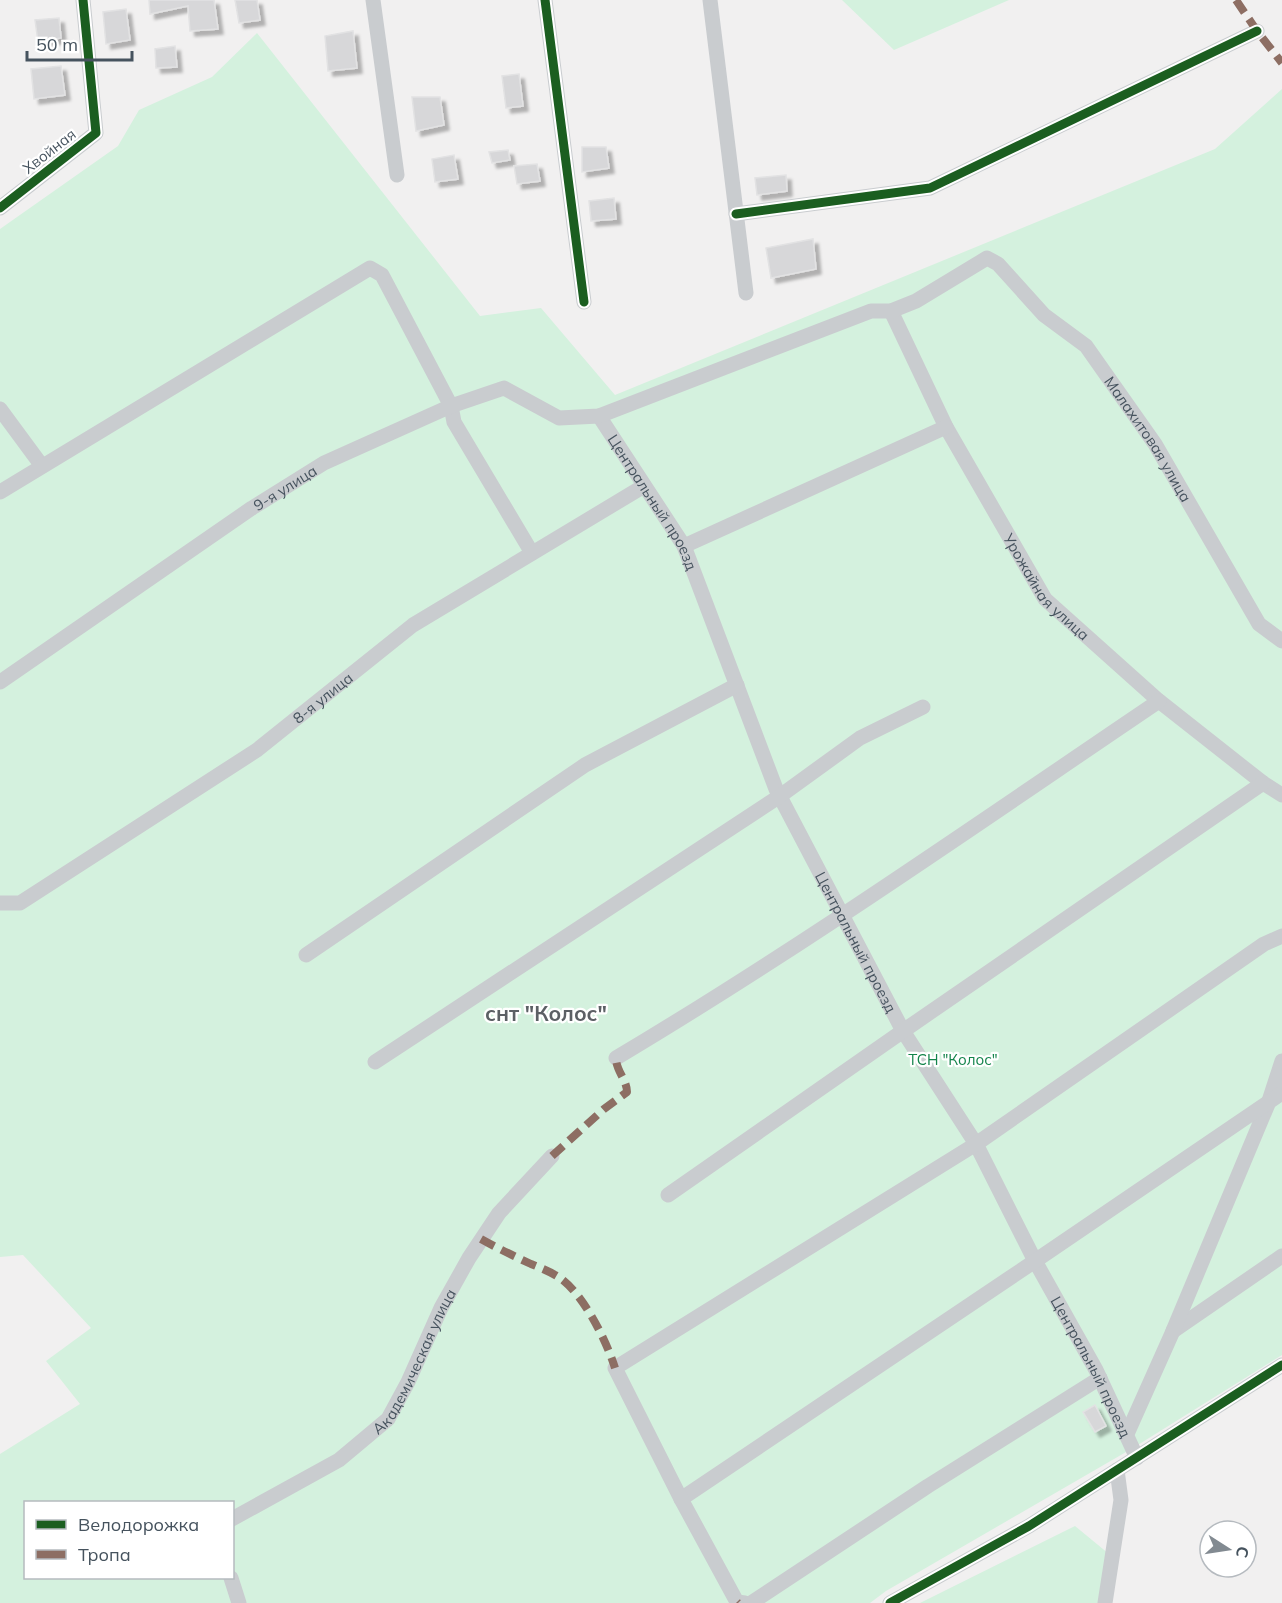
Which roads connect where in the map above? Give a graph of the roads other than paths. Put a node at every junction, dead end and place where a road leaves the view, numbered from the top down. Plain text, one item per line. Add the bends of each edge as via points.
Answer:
1 (83, 0) edge
2 (373, 0) edge
3 (545, 0) edge
4 (710, 0) edge
5 (1257, 31) dead end
6 (397, 175) dead end
7 (0, 208) edge
8 (736, 214) junction
9 (987, 258) joint
10 (746, 293) dead end
11 (584, 302) dead end
12 (891, 311) junction
13 (451, 406) junction
14 (0, 409) edge
15 (599, 416) junction
16 (946, 427) junction
17 (42, 466) junction
18 (644, 486) junction
19 (0, 492) edge
20 (684, 546) junction
21 (532, 553) junction
22 (1282, 641) edge
23 (0, 682) edge
24 (737, 686) junction
25 (1160, 701) junction
26 (923, 707) dead end
27 (1263, 783) junction
28 (1282, 795) edge
29 (780, 796) junction
30 (0, 903) edge
31 (842, 915) junction
32 (1282, 936) edge
33 (306, 955) dead end
34 (903, 1031) junction
35 (616, 1058) dead end
36 (1282, 1061) edge
37 (375, 1062) dead end
38 (1282, 1093) edge
39 (1268, 1104) junction
40 (976, 1144) junction
41 (552, 1156) dead end
42 (668, 1195) dead end
43 (1282, 1256) edge
44 (1035, 1261) junction
45 (1173, 1331) junction
46 (1282, 1365) edge
47 (1100, 1378) junction
48 (1127, 1434) junction
49 (1137, 1458) junction
50 (1117, 1470) junction
51 (681, 1499) junction
52 (234, 1518) edge
53 (231, 1579) edge
54 (239, 1603) edge
55 (745, 1603) edge
56 (751, 1603) edge
57 (890, 1603) edge
58 (1105, 1603) edge

1 - 7 street, Хвойная via 96,133
2 - 6 street
3 - 11 street
4 - 8 street
5 - 8 street via 930,188
8 - 10 street
9 - 12 street, 9-я улица via 916,302
9 - 22 street, Малахитовая улица via 998,264 1044,315 1086,346 1155,444 1259,624
12 - 15 street, 9-я улица via 871,311
12 - 16 street, Урожайная улица
13 - 15 street, 9-я улица via 504,388 559,418
13 - 17 street via 382,275 369,268
13 - 21 street via 454,422
13 - 23 street, 9-я улица via 324,463 252,508
14 - 17 street
15 - 18 street, Центральный проезд
16 - 20 street
16 - 25 street, Урожайная улица via 1045,599
17 - 19 street
18 - 20 street, Центральный проезд
18 - 21 street, 8-я улица
20 - 24 street, Центральный проезд
21 - 30 street, 8-я улица via 413,625 257,750 20,903
24 - 29 street, Центральный проезд
24 - 33 street via 585,765
25 - 27 street, Урожайная улица
25 - 31 street
26 - 29 street via 860,738
27 - 28 street, Урожайная улица
27 - 34 street
29 - 31 street, Центральный проезд
29 - 37 street
31 - 34 street, Центральный проезд
31 - 35 street
32 - 40 street via 1264,944
34 - 40 street, Центральный проезд
34 - 42 street
36 - 39 street
38 - 39 street
39 - 44 street
39 - 45 street
40 - 44 street, Центральный проезд
40 - 51 street via 615,1368
41 - 52 street, Академическая улица via 499,1212 469,1258 388,1419 339,1460
43 - 45 street
44 - 47 street, Центральный проезд
44 - 51 street
45 - 48 street
46 - 49 street
47 - 48 street, Центральный проезд
47 - 56 street
48 - 49 street, Центральный проезд
49 - 50 street
50 - 57 street via 1029,1526
50 - 58 street via 1121,1500
51 - 55 street via 737,1602
53 - 54 street

